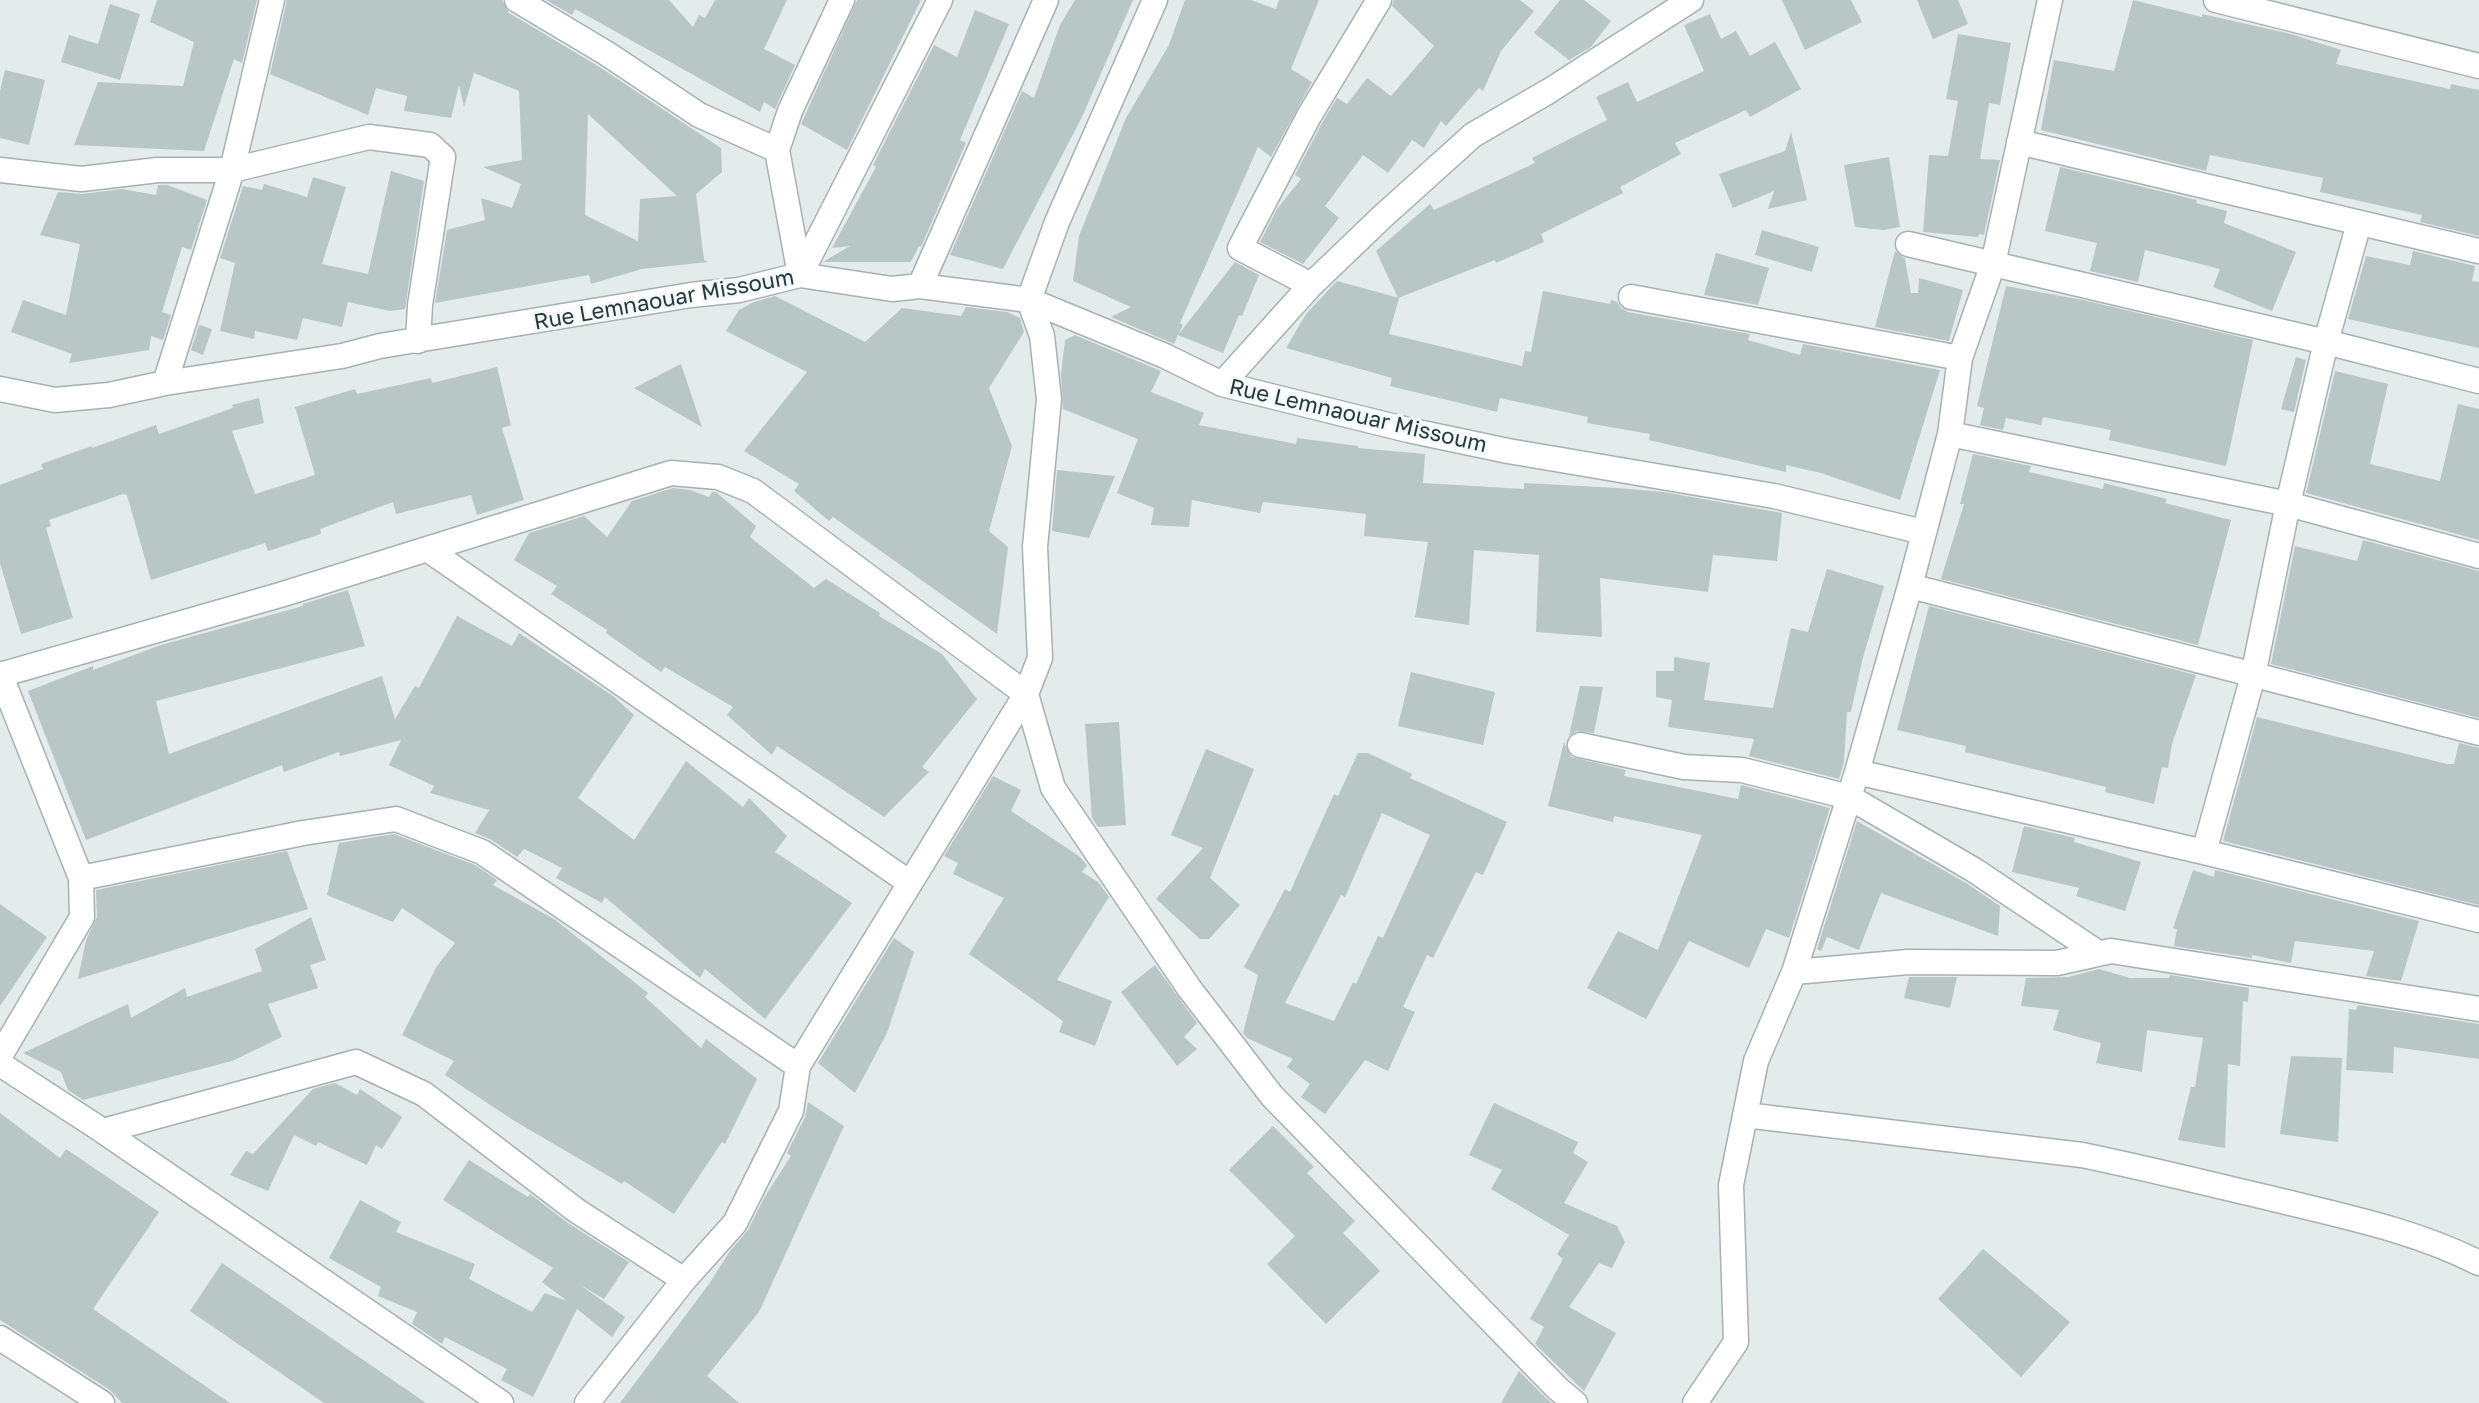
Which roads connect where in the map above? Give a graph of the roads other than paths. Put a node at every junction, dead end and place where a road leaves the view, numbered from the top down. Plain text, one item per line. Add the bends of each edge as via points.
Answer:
1 (272, 0) edge
2 (517, 0) edge
3 (842, 0) edge
4 (940, 0) edge
5 (1046, 0) edge
6 (1155, 0) edge
7 (1379, 0) edge
8 (1691, 0) edge
9 (2050, 0) edge
10 (2216, 0) edge
11 (2479, 66) edge
12 (2019, 142) junction
13 (777, 150) junction
14 (0, 170) edge
15 (232, 170) junction
16 (2359, 223) junction
17 (1908, 244) dead end
18 (2479, 251) edge
19 (1993, 264) junction
20 (800, 275) junction
21 (1311, 285) junction
22 (920, 286) junction
23 (1631, 297) dead end
24 (1029, 300) junction
25 (418, 341) junction
26 (2326, 342) junction
27 (1960, 358) junction
28 (2479, 381) edge
29 (165, 383) junction
30 (1222, 384) junction
31 (0, 389) edge
32 (1950, 434) junction
33 (2288, 504) junction
34 (1923, 532) junction
35 (427, 549) junction
36 (2479, 556) edge
37 (1910, 586) junction
38 (0, 674) edge
39 (2253, 676) junction
40 (1026, 694) junction
41 (2479, 733) edge
42 (1580, 745) dead end
43 (1857, 772) junction
44 (1849, 797) junction
45 (2204, 852) junction
46 (81, 878) junction
47 (910, 883) junction
48 (2479, 920) edge
49 (2098, 953) junction
50 (1794, 972) junction
51 (2479, 1009) edge
52 (0, 1056) edge
53 (0, 1064) edge
54 (798, 1066) junction
55 (1745, 1115) junction
56 (103, 1131) junction
57 (2479, 1263) edge
58 (684, 1280) junction
59 (0, 1338) edge
60 (102, 1403) edge
61 (501, 1403) edge
62 (587, 1403) edge
63 (1575, 1403) edge
64 (1695, 1403) edge

1 - 15 street
2 - 13 street via 699,115
3 - 13 street
4 - 20 street
5 - 22 street
6 - 24 street via 1057,222
7 - 21 street via 1309,116 1240,248
8 - 21 street via 1473,135
9 - 12 street
10 - 11 street
12 - 16 street
12 - 19 street
13 - 20 street
14 - 15 street via 81,179 158,170
15 - 25 street via 369,137 430,145 443,157
15 - 29 street
16 - 18 street
16 - 26 street
17 - 19 street
19 - 26 street
19 - 27 street
20 - 22 street, Rue Lemnaouar Missoum via 892,289
20 - 25 street, Rue Lemnaouar Missoum via 739,290
21 - 30 street
22 - 24 street, Rue Lemnaouar Missoum
23 - 27 street
24 - 30 street, Rue Lemnaouar Missoum
24 - 40 street via 1042,336 1049,399 1035,547 1040,658
25 - 29 street, Rue Lemnaouar Missoum
26 - 28 street
26 - 33 street
27 - 32 street
29 - 31 street, Rue Lemnaouar Missoum via 55,400
30 - 34 street, Rue Lemnaouar Missoum via 1408,430 1774,496
32 - 33 street
32 - 34 street
33 - 36 street
33 - 39 street
34 - 37 street
35 - 38 street
35 - 40 street via 671,473 718,477 753,491
35 - 47 street
37 - 39 street
37 - 43 street
38 - 46 street
39 - 41 street
39 - 45 street
40 - 47 street
40 - 63 street via 1053,788 1189,988 1272,1096
42 - 44 street via 1684,767 1742,770
43 - 44 street
43 - 45 street
44 - 49 street via 1974,870
44 - 50 street
45 - 48 street
46 - 52 street via 82,917
46 - 54 street via 396,819 482,852
47 - 54 street
49 - 50 street via 2057,963 1908,962
49 - 51 street
50 - 55 street via 1756,1061
53 - 56 street
54 - 58 street via 791,1111 735,1223
55 - 57 street via 2120,1162 2373,1224
55 - 64 street via 1731,1185 1736,1342
56 - 58 street via 356,1062 424,1094 577,1211
56 - 61 street
58 - 62 street
59 - 60 street

